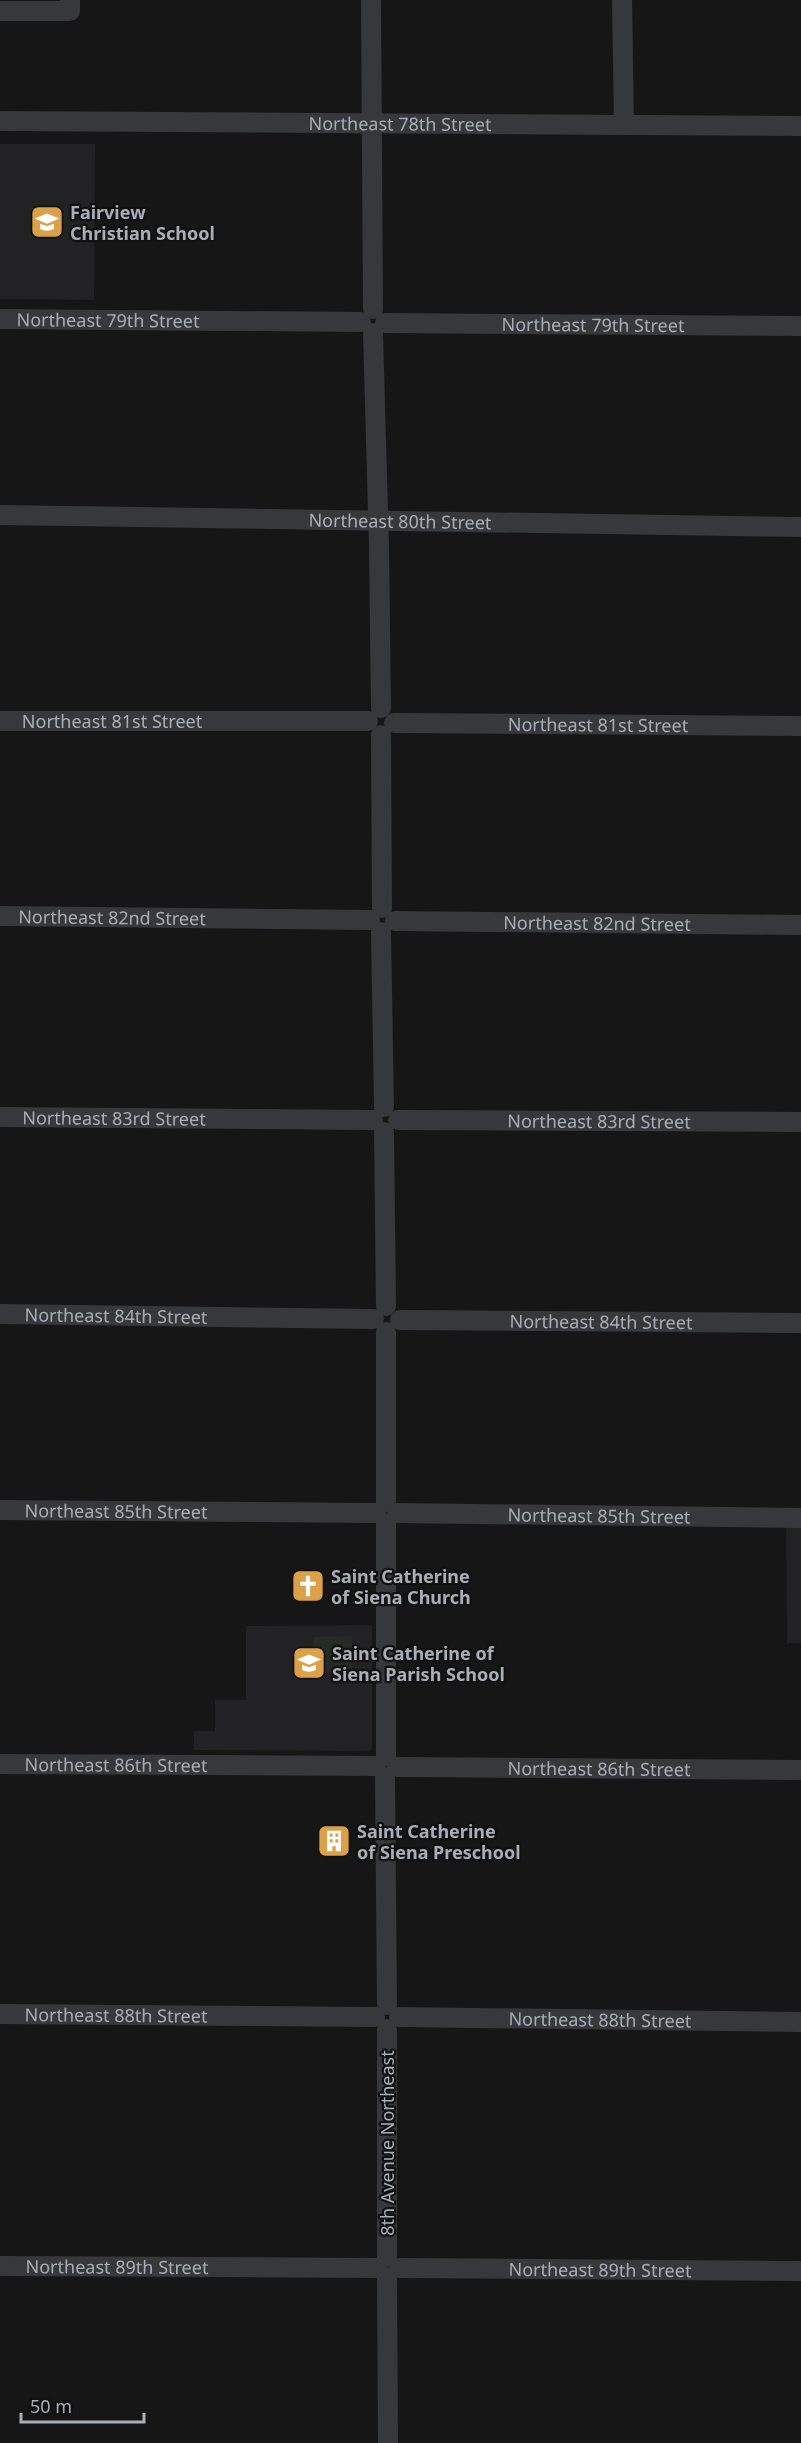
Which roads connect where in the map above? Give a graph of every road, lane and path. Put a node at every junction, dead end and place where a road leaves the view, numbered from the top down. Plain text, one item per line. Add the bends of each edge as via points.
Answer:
1 (371, 0) edge
2 (622, 0) edge
3 (70, 6) edge
4 (0, 11) edge
5 (0, 122) edge
6 (371, 122) junction
7 (624, 124) junction
8 (801, 126) edge
9 (0, 319) edge
10 (373, 322) junction
11 (801, 326) edge
12 (0, 515) edge
13 (378, 521) junction
14 (801, 528) edge
15 (0, 721) edge
16 (381, 722) junction
17 (801, 726) edge
18 (0, 916) edge
19 (382, 920) junction
20 (801, 925) edge
21 (0, 1117) edge
22 (385, 1120) junction
23 (801, 1122) edge
24 (0, 1314) edge
25 (387, 1319) junction
26 (801, 1323) edge
27 (0, 1510) edge
28 (386, 1513) junction
29 (801, 1518) edge
30 (0, 1764) edge
31 (386, 1766) junction
32 (801, 1770) edge
33 (0, 2014) edge
34 (387, 2017) junction
35 (801, 2022) edge
36 (0, 2266) edge
37 (388, 2267) junction
38 (801, 2271) edge
39 (388, 2443) edge

1 - 6 street, 8th Avenue Northeast
2 - 7 street
3 - 4 street
5 - 6 street, Northeast 78th Street
6 - 7 street, Northeast 78th Street
6 - 10 street, 8th Avenue Northeast
7 - 8 street, Northeast 78th Street
9 - 10 street, Northeast 79th Street
10 - 11 street, Northeast 79th Street
10 - 13 street, 8th Avenue Northeast
12 - 13 street, Northeast 80th Street
13 - 14 street, Northeast 80th Street
13 - 16 street, 8th Avenue Northeast
15 - 16 street, Northeast 81st Street
16 - 17 street, Northeast 81st Street
16 - 19 street, 8th Avenue Northeast
18 - 19 street, Northeast 82nd Street
19 - 20 street, Northeast 82nd Street
19 - 22 street, 8th Avenue Northeast
21 - 22 street, Northeast 83rd Street
22 - 23 street, Northeast 83rd Street
22 - 25 street, 8th Avenue Northeast
24 - 25 street, Northeast 84th Street
25 - 26 street, Northeast 84th Street
25 - 28 street, 8th Avenue Northeast
27 - 28 street, Northeast 85th Street
28 - 29 street, Northeast 85th Street
28 - 31 street, 8th Avenue Northeast
30 - 31 street, Northeast 86th Street
31 - 32 street, Northeast 86th Street
31 - 34 street, 8th Avenue Northeast
33 - 34 street, Northeast 88th Street
34 - 35 street, Northeast 88th Street
34 - 37 street, 8th Avenue Northeast
36 - 37 street, Northeast 89th Street
37 - 38 street, Northeast 89th Street
37 - 39 street, 8th Avenue Northeast

